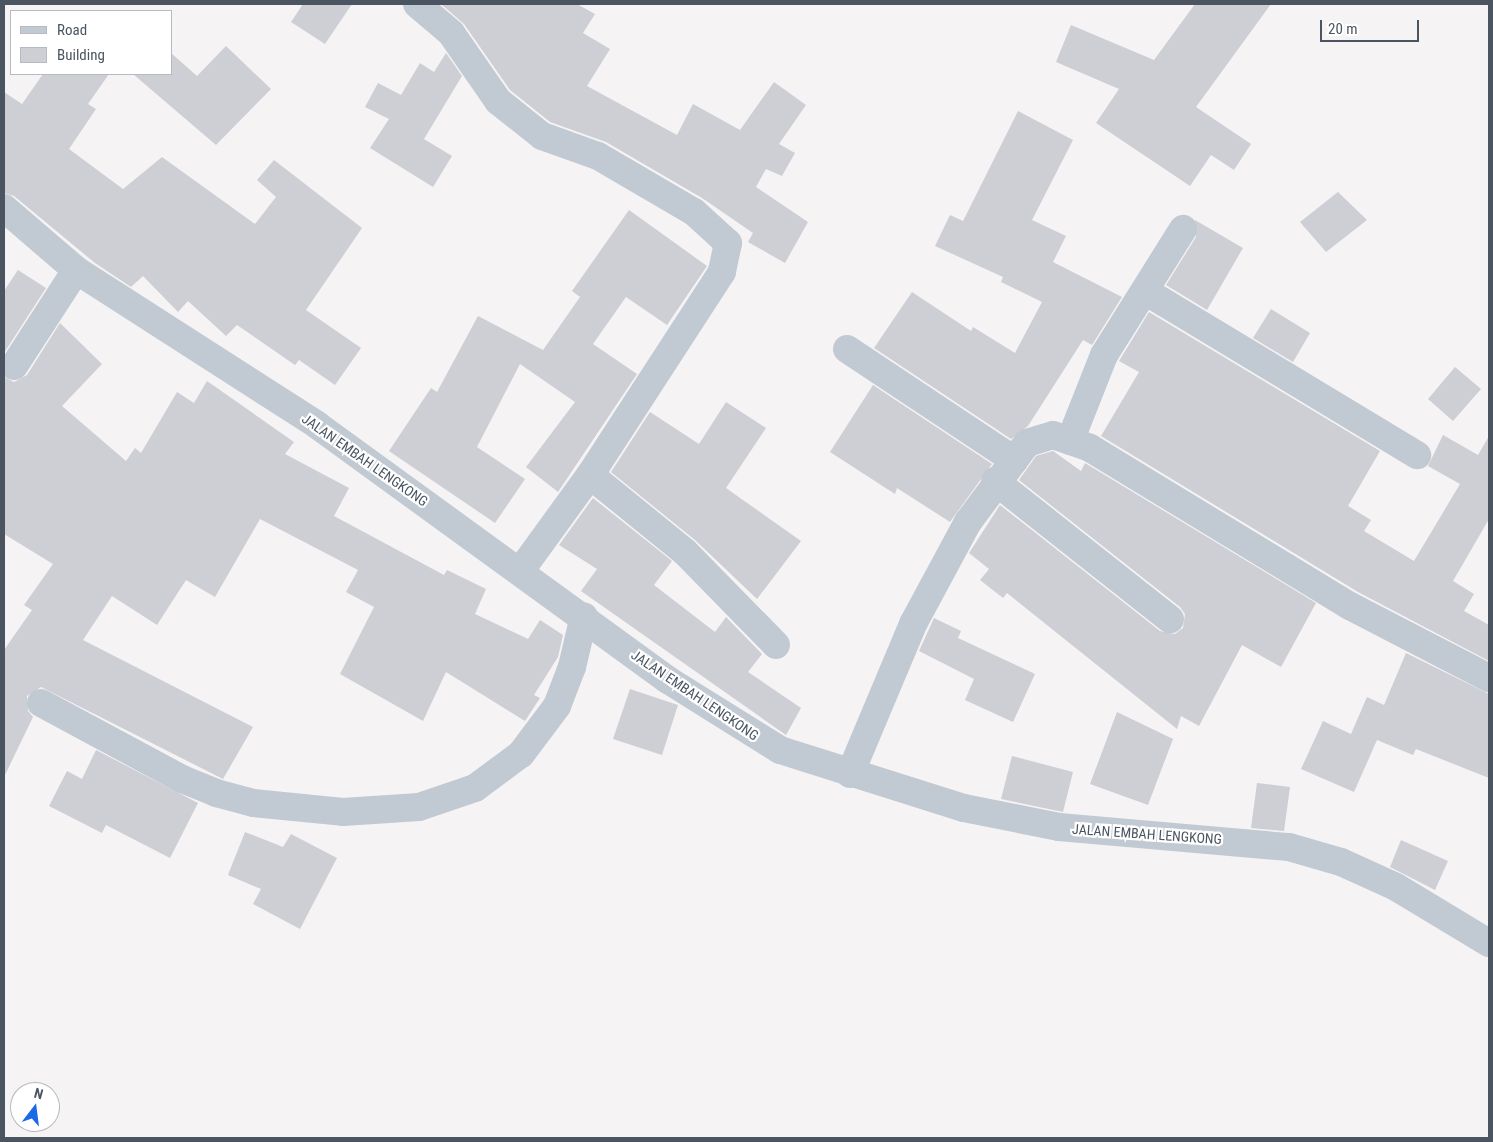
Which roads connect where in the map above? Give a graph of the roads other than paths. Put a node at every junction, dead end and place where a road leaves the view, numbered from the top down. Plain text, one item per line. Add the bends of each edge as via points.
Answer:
1 (418, 4) edge
2 (4, 208) edge
3 (1184, 228) dead end
4 (76, 270) junction
5 (1145, 290) junction
6 (847, 349) dead end
7 (14, 366) dead end
8 (1070, 441) junction
9 (1417, 454) dead end
10 (1014, 460) junction
11 (590, 475) junction
12 (995, 481) junction
13 (521, 570) junction
14 (584, 616) junction
15 (1170, 620) dead end
16 (776, 645) dead end
17 (1489, 678) edge
18 (41, 703) dead end
19 (850, 774) junction
20 (1489, 943) edge

1 - 11 street via 451,33 498,101 542,136 598,156 694,212 728,243 722,272
2 - 4 street, JALAN EMBAH LENGKONG
3 - 5 street
4 - 7 street
4 - 13 street, JALAN EMBAH LENGKONG via 317,425
5 - 8 street via 1104,355
5 - 9 street
6 - 10 street
8 - 10 street via 1053,435 1039,438 1027,443
8 - 17 street via 1090,448 1350,606
10 - 12 street
11 - 13 street
11 - 16 street via 686,552
12 - 15 street
12 - 19 street via 941,568 913,624
13 - 14 street, JALAN EMBAH LENGKONG
14 - 18 street via 572,667 557,706 521,754 475,788 419,807 343,812 253,802 216,793 182,779
14 - 19 street, JALAN EMBAH LENGKONG via 755,737
19 - 20 street, JALAN EMBAH LENGKONG via 964,808 1059,827 1289,846 1342,862 1396,887

